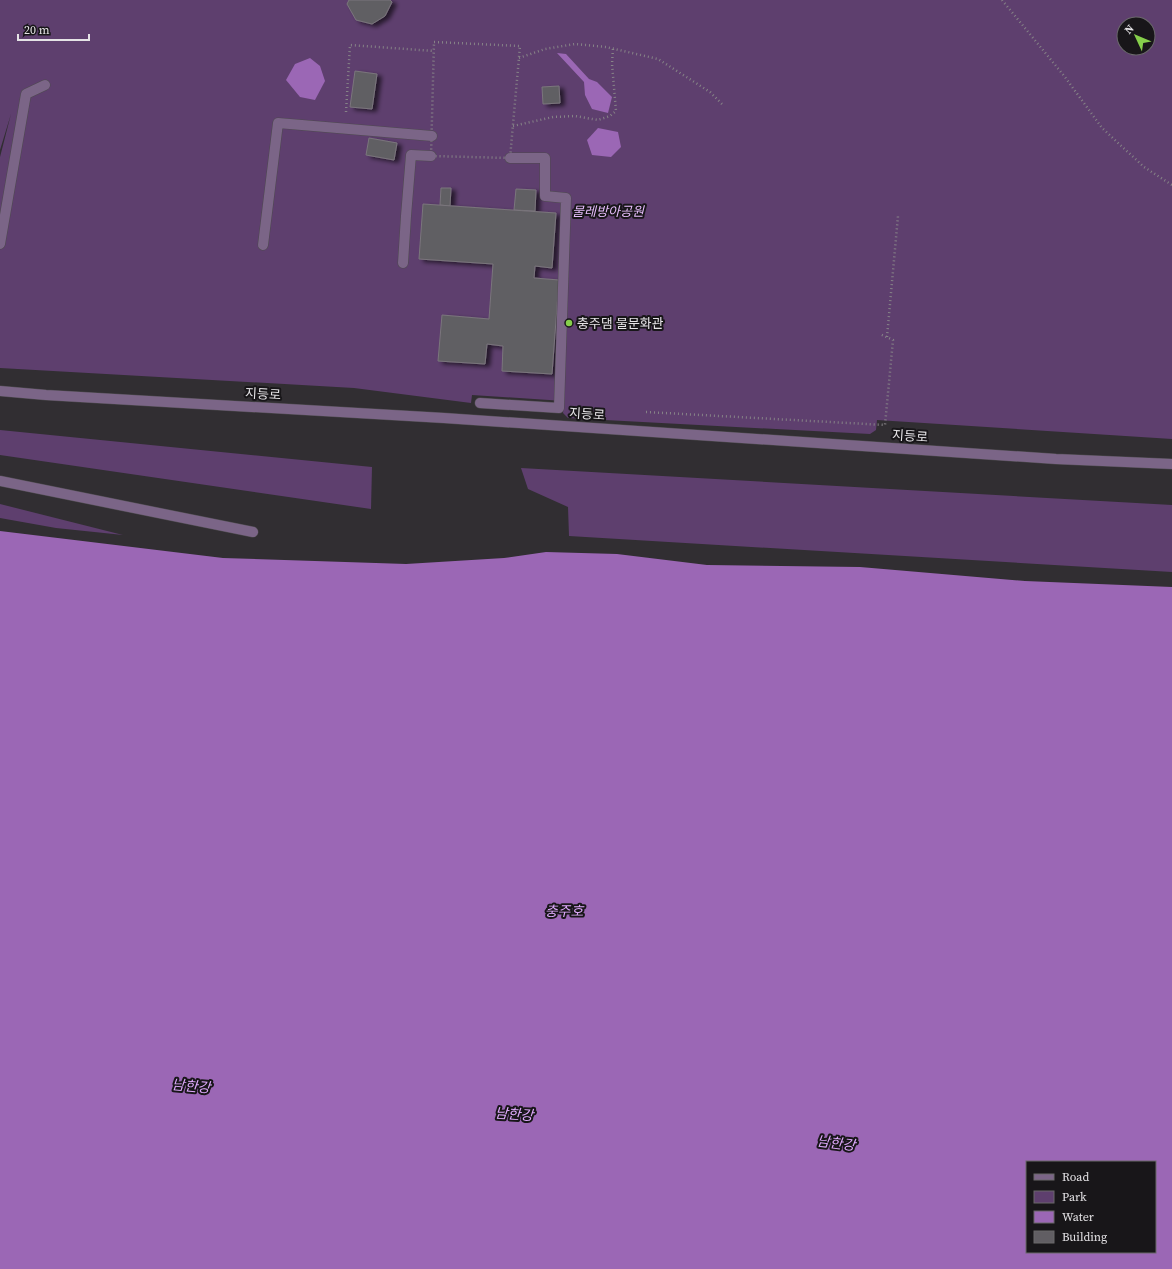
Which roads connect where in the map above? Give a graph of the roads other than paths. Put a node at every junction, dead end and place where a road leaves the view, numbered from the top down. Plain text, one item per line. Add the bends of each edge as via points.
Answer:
1 (45, 85) dead end
2 (432, 136) road end
3 (431, 156) road end
4 (510, 158) road end
5 (0, 244) edge
6 (264, 245) dead end
7 (403, 263) dead end
8 (0, 391) edge
9 (480, 403) dead end
10 (1172, 464) edge
11 (0, 481) edge
12 (253, 532) dead end

1 - 5 street via 26,94
2 - 6 street via 278,123
3 - 7 street via 411,155
4 - 9 street via 545,158 545,196 566,198 559,408
8 - 10 street, 지등로 via 1056,459
11 - 12 street

